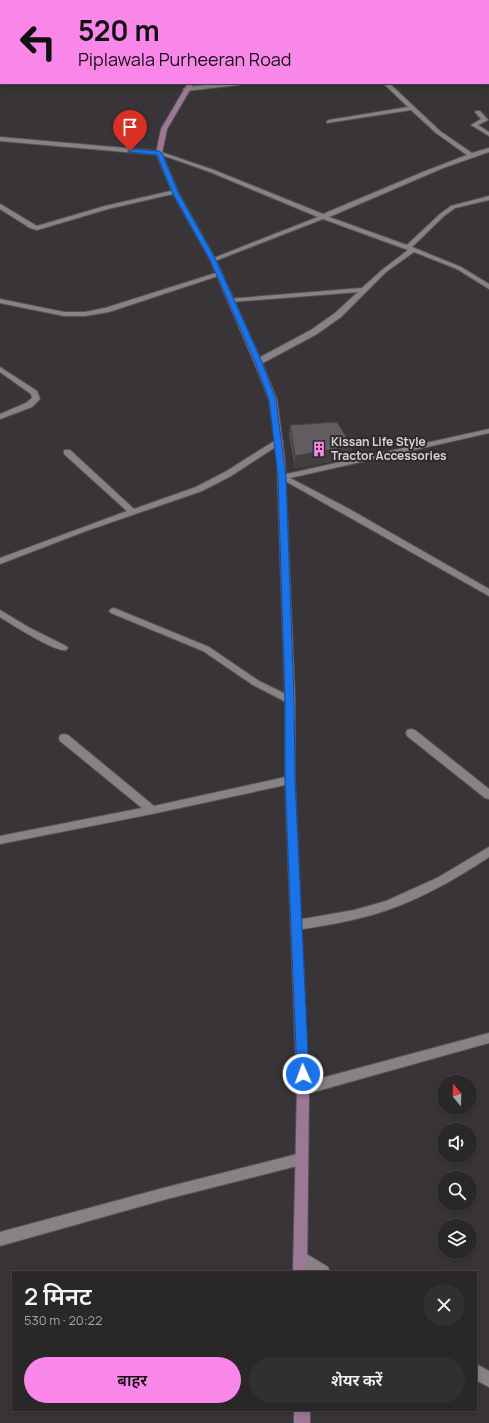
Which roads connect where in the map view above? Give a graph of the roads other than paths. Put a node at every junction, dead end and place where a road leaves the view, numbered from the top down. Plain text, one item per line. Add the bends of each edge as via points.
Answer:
1 (222, 84) edge
2 (387, 84) edge
3 (189, 86) edge
4 (412, 108) junction
5 (478, 112) dead end
6 (329, 122) dead end
7 (489, 134) edge
8 (0, 139) edge
9 (489, 150) edge
10 (159, 153) junction
11 (471, 155) junction
12 (175, 192) junction
13 (489, 198) edge
14 (0, 206) edge
15 (324, 217) junction
16 (410, 248) junction
17 (213, 260) junction
18 (219, 274) junction
19 (489, 287) edge
20 (363, 290) junction
21 (230, 300) junction
22 (0, 301) edge
23 (258, 362) junction
24 (0, 369) edge
25 (0, 417) edge
26 (489, 431) edge
27 (278, 442) junction
28 (67, 452) dead end
29 (282, 477) junction
30 (133, 512) junction
31 (0, 561) edge
32 (489, 594) edge
33 (114, 611) dead end
34 (0, 613) edge
35 (63, 648) dead end
36 (290, 700) junction
37 (411, 733) dead end
38 (64, 738) dead end
39 (290, 780) junction
40 (489, 795) edge
41 (152, 810) junction
42 (0, 840) edge
43 (489, 851) edge
44 (297, 925) junction
45 (489, 1038) edge
46 (303, 1089) junction
47 (301, 1159) junction
48 (0, 1239) edge
49 (300, 1257) junction
50 (300, 1271) edge
51 (321, 1271) edge
52 (477, 1372) edge
53 (489, 1380) edge
54 (302, 1411) edge
55 (302, 1423) edge

1 - 3 street
2 - 4 street
3 - 10 main road via 164,129
4 - 6 street
4 - 11 street via 438,132
5 - 7 street via 485,120 474,125
8 - 10 street
9 - 11 street
10 - 12 main road
10 - 15 street via 212,171
11 - 15 street
12 - 14 street via 107,207 38,228 32,227
12 - 17 main road
13 - 16 street via 453,207
15 - 16 street
15 - 17 street
16 - 19 street via 459,268
16 - 20 street
17 - 18 main road
18 - 21 main road
18 - 22 street via 106,310 85,314 64,314
20 - 21 street
20 - 23 street via 338,315 314,332
21 - 23 main road
23 - 27 main road via 273,400
24 - 25 street via 34,393 36,399
26 - 29 street
27 - 29 main road
27 - 30 street via 199,489
28 - 30 street
29 - 32 street via 348,512
29 - 36 main road
30 - 31 street
33 - 36 street via 206,649 256,683
34 - 35 street
36 - 39 main road
37 - 40 street
38 - 41 street
39 - 41 street
39 - 44 main road
41 - 42 street
43 - 44 street via 458,872 405,899 355,915
44 - 46 main road
45 - 46 street
46 - 47 main road
47 - 48 street
47 - 49 main road
49 - 50 main road
49 - 51 street
52 - 53 street
54 - 55 main road

